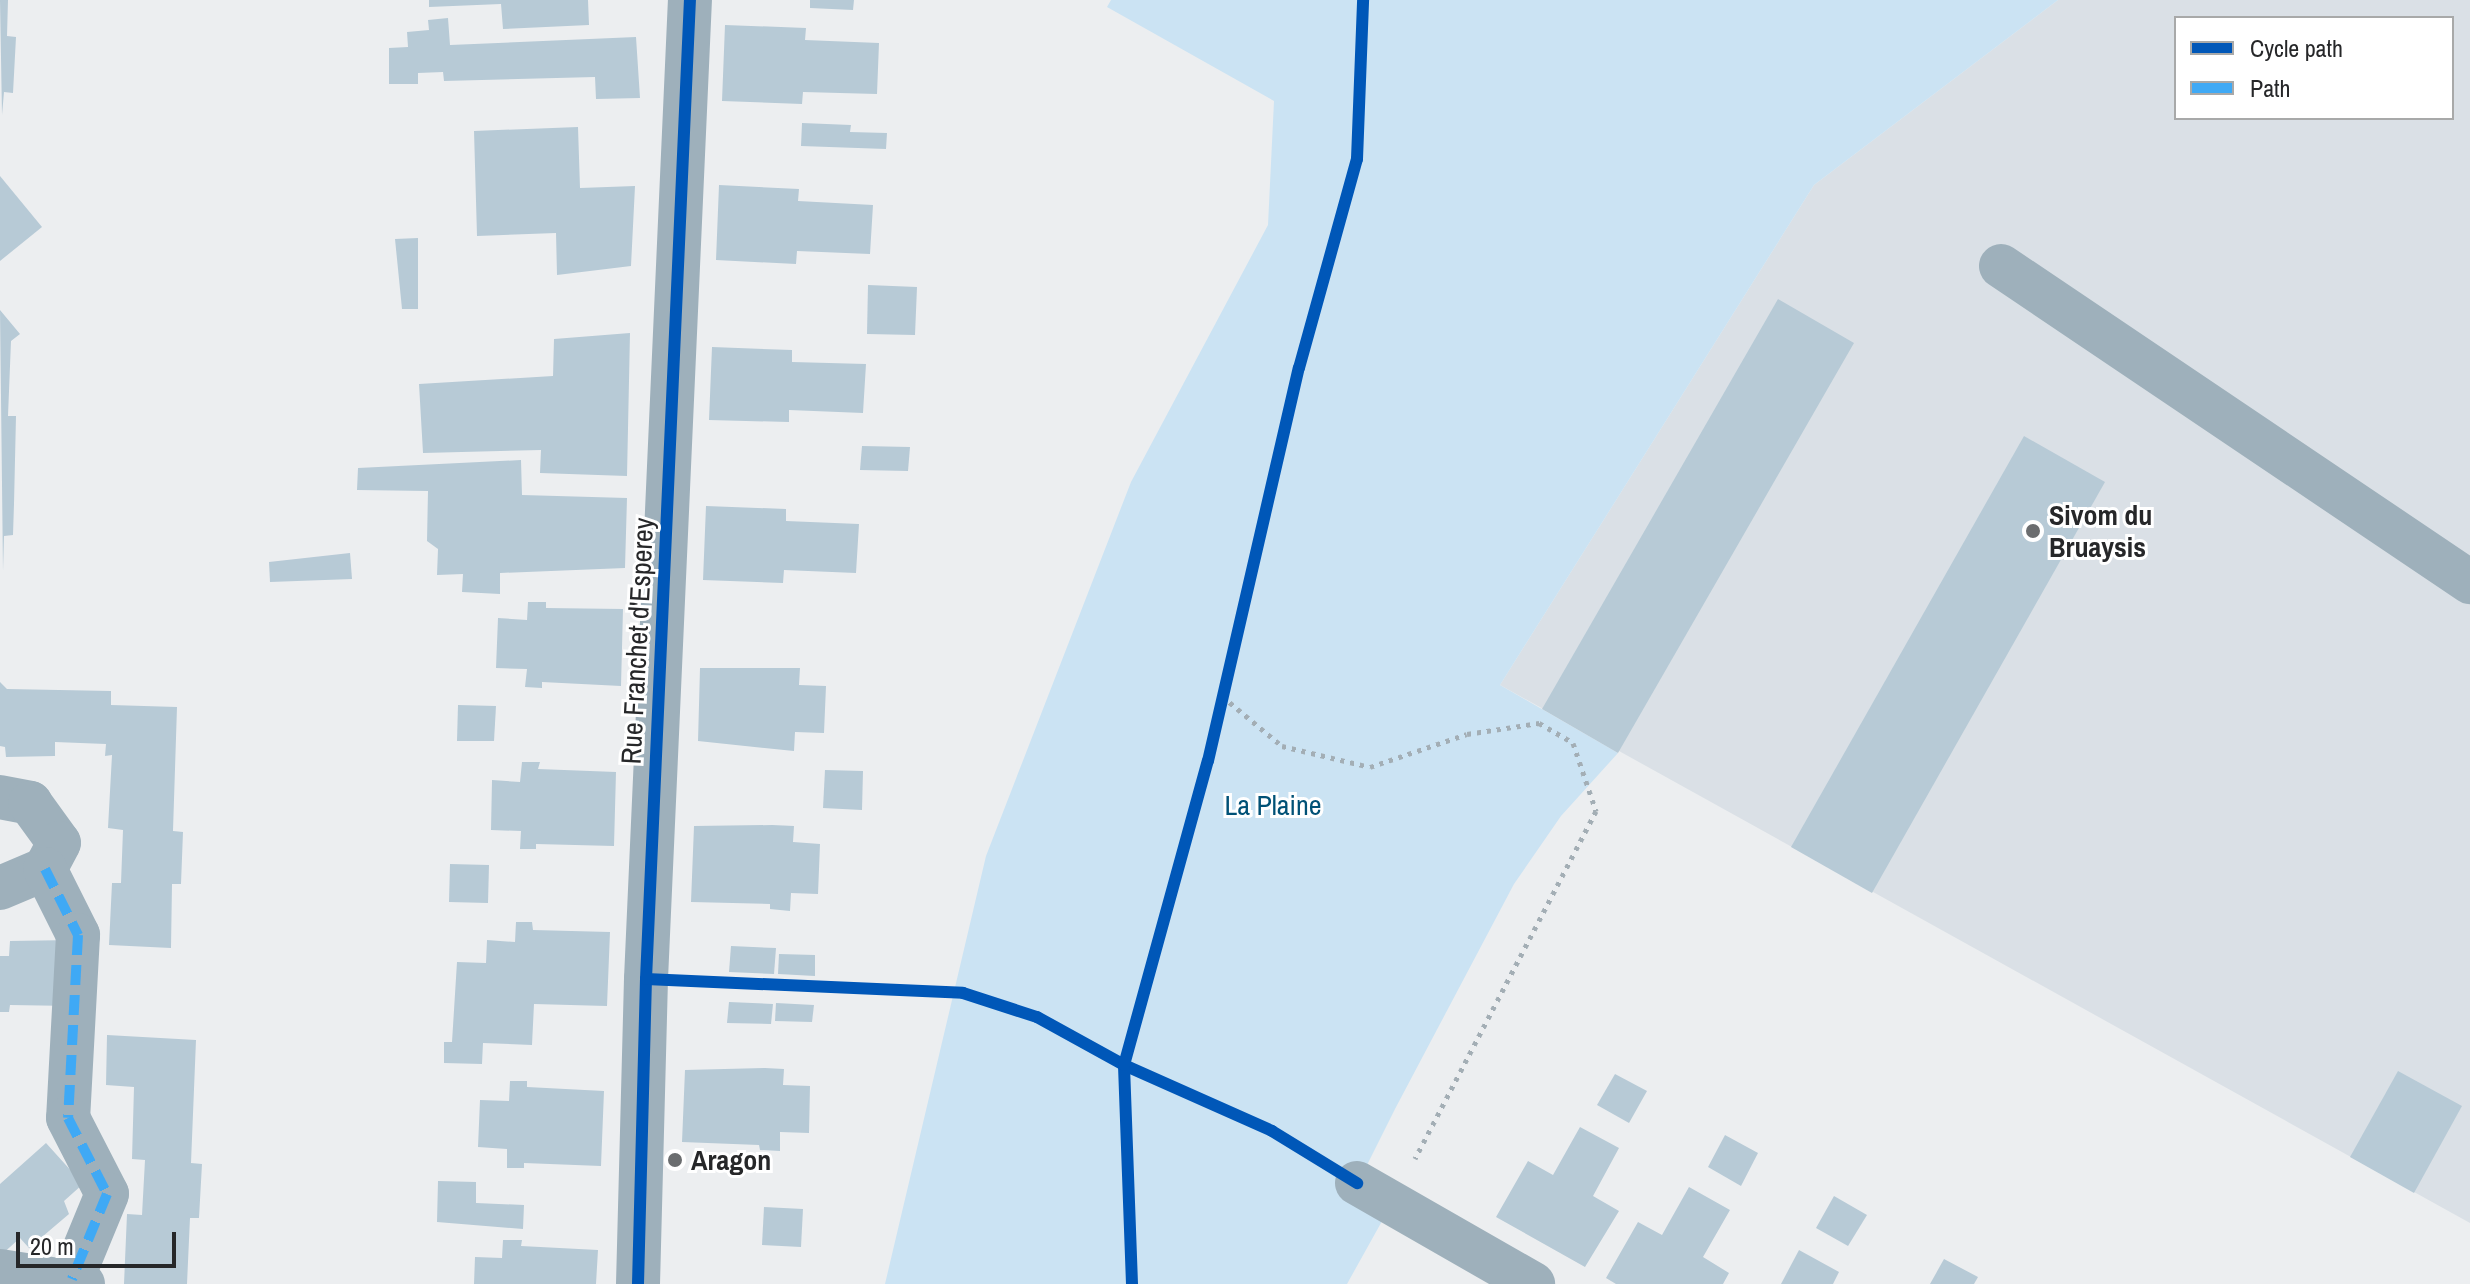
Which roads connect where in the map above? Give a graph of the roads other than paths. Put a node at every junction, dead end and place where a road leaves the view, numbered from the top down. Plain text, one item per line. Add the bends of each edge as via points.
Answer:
1 (690, 0) edge
2 (2001, 266) dead end
3 (2470, 582) edge
4 (0, 797) edge
5 (45, 869) junction
6 (0, 888) edge
7 (1374, 1194) road end
8 (0, 1271) edge
9 (77, 1282) edge
10 (638, 1284) edge
11 (1533, 1284) edge

1 - 10 street, Rue Franchet d'Esperey via 646,963
2 - 3 street
4 - 5 street via 30,803 59,843
5 - 6 street
5 - 9 street via 78,935 68,1118 107,1194
7 - 11 street
8 - 9 street

